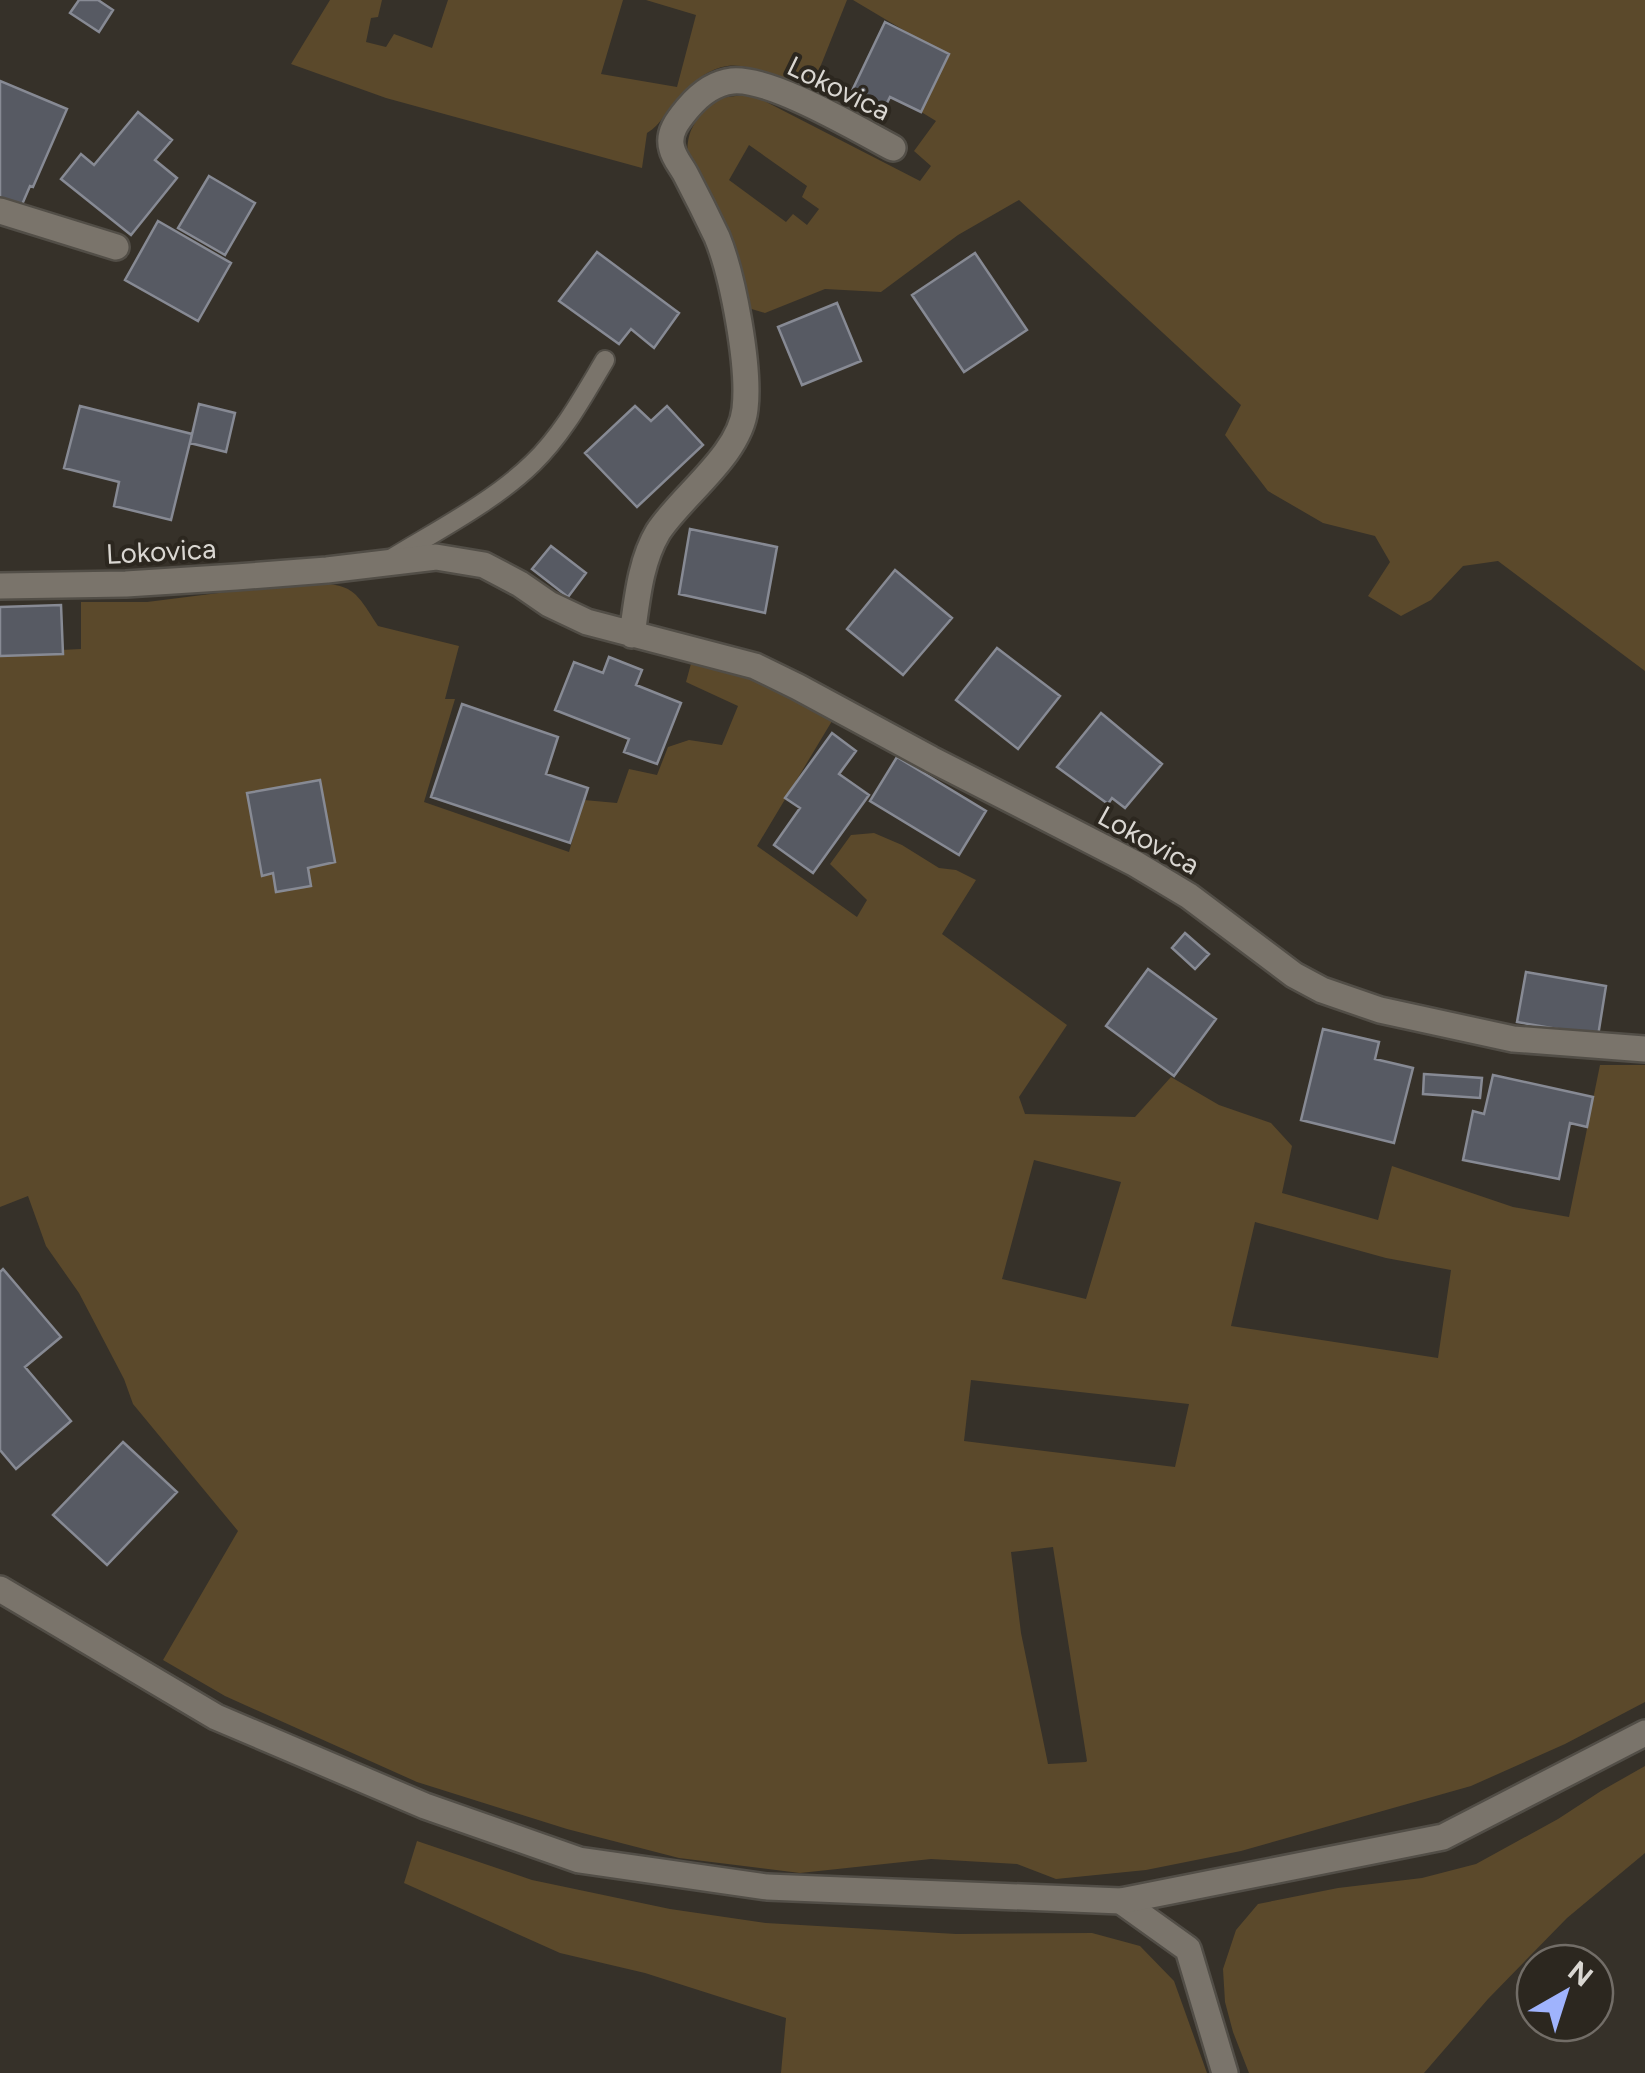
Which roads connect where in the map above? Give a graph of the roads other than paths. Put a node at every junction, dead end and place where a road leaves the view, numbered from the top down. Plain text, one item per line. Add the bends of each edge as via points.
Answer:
1 (892, 148) dead end
2 (0, 211) edge
3 (116, 246) dead end
4 (605, 360) dead end
5 (384, 564) junction
6 (0, 586) edge
7 (632, 635) junction
8 (1645, 1049) edge
9 (0, 1589) edge
10 (1645, 1733) edge
11 (1121, 1901) junction
12 (1225, 2073) edge

1 - 7 street, Lokovica via 758,82 710,88 671,132 672,148 726,263 745,410 737,436 648,552
2 - 3 street
4 - 5 lane, Lokovica via 534,463
5 - 6 street, Lokovica via 144,583
5 - 7 street, Lokovica via 436,557 484,565 587,622
7 - 8 street, Lokovica via 755,666 798,687 1134,863 1322,990 1513,1039
9 - 11 street via 216,1718 425,1806 579,1860 767,1887
10 - 11 street via 1443,1837
11 - 12 street via 1188,1950

